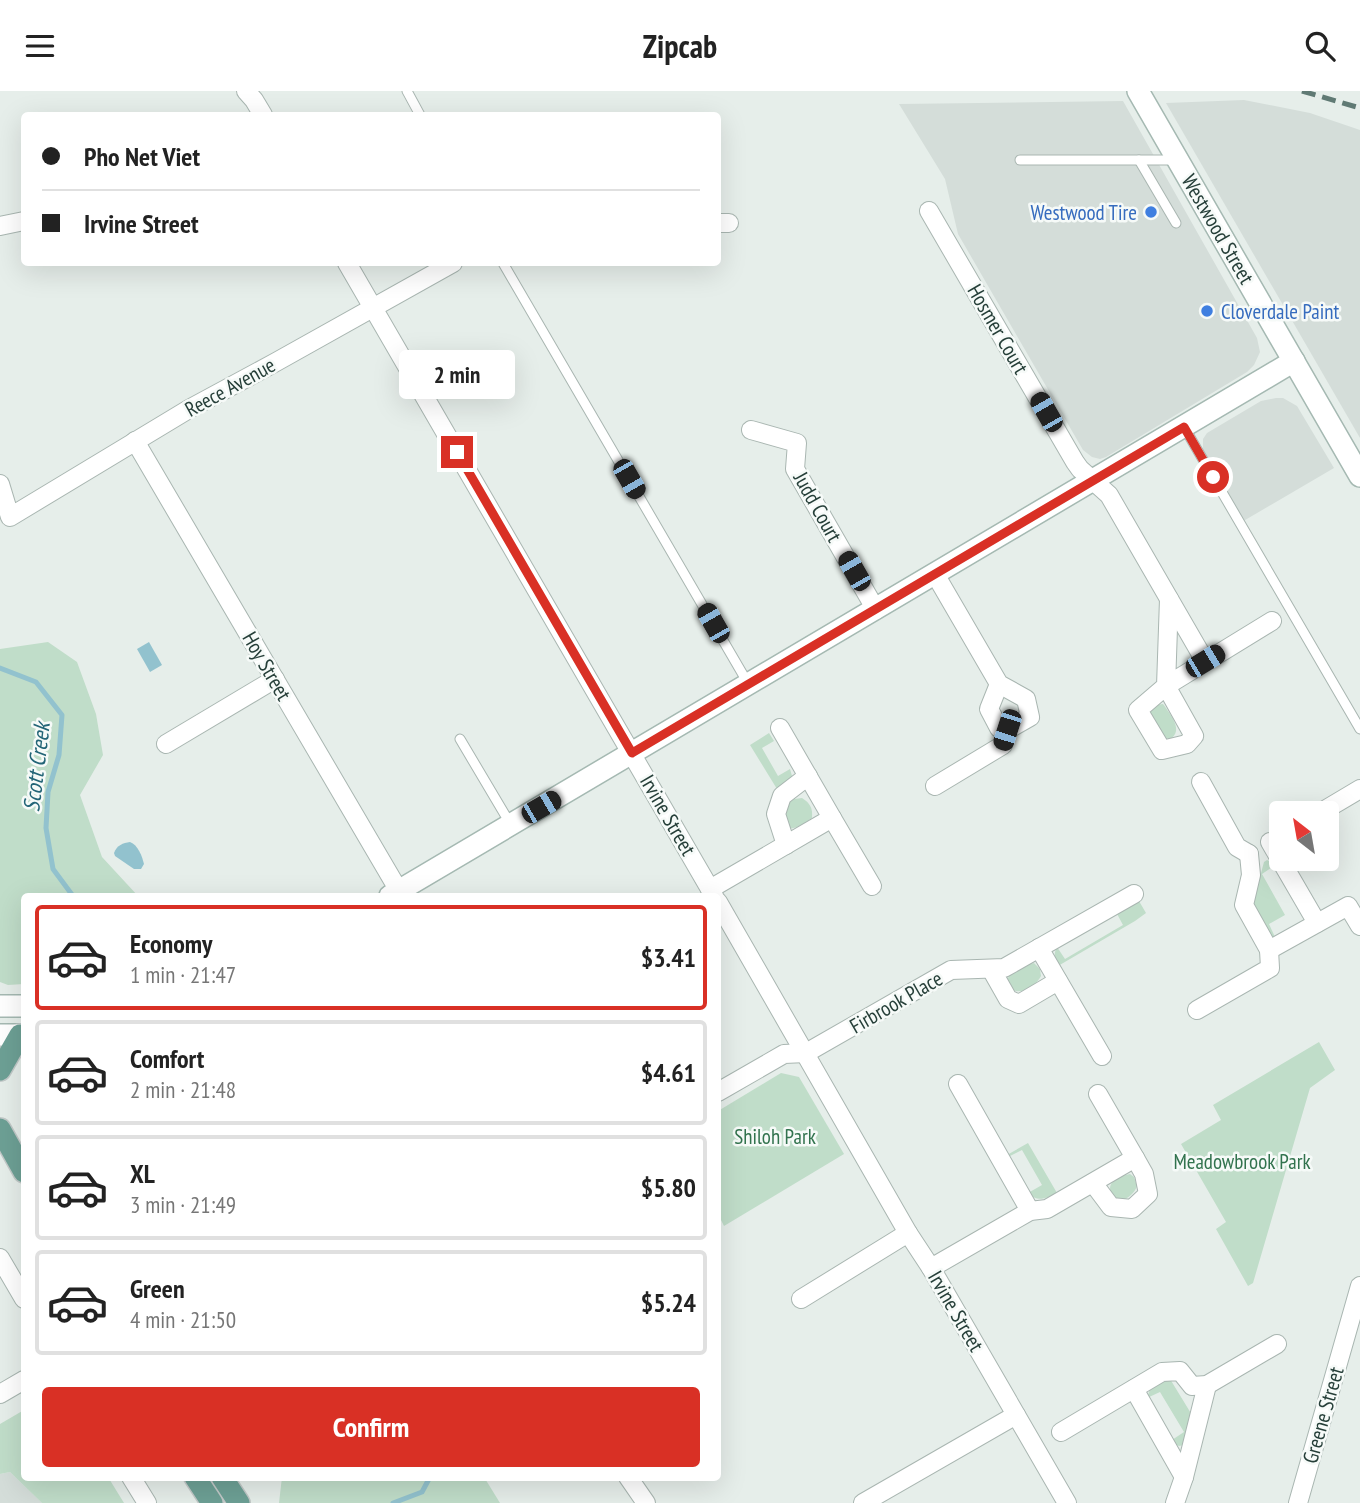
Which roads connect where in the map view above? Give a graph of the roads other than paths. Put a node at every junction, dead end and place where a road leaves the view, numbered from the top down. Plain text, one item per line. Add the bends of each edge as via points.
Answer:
1 (246, 91) edge
2 (407, 91) edge
3 (1138, 91) edge
4 (261, 112) edge
5 (418, 112) edge
6 (1020, 160) dead end
7 (1139, 160) junction
8 (1178, 160) junction
9 (929, 211) dead end
10 (21, 222) edge
11 (1176, 223) dead end
12 (0, 226) edge
13 (349, 266) edge
14 (447, 266) edge
15 (505, 266) edge
16 (372, 307) junction
17 (1294, 361) junction
18 (1184, 427) junction
19 (751, 430) dead end
20 (135, 441) junction
21 (1360, 476) edge
22 (1093, 481) junction
23 (0, 484) edge
24 (935, 574) junction
25 (1169, 598) junction
26 (876, 610) junction
27 (1272, 621) dead end
28 (1205, 661) junction
29 (275, 679) junction
30 (999, 684) junction
31 (749, 685) junction
32 (780, 728) dead end
33 (1360, 729) edge
34 (1007, 730) junction
35 (460, 739) dead end
36 (166, 744) dead end
37 (632, 753) junction
38 (808, 776) junction
39 (1201, 782) dead end
40 (935, 786) dead end
41 (1360, 789) edge
42 (1339, 802) edge
43 (832, 818) junction
44 (511, 825) junction
45 (1269, 843) edge
46 (786, 845) junction
47 (1250, 854) junction
48 (1292, 871) edge
49 (872, 886) dead end
50 (394, 893) edge
51 (397, 893) edge
52 (713, 893) edge
53 (717, 893) edge
54 (1133, 894) dead end
55 (721, 907) edge
56 (1317, 923) junction
57 (1360, 926) edge
58 (1039, 949) junction
59 (1269, 950) junction
60 (991, 969) junction
61 (1058, 981) junction
62 (0, 1006) edge
63 (21, 1006) edge
64 (1197, 1010) dead end
65 (15, 1035) edge
66 (806, 1053) junction
67 (1102, 1056) dead end
68 (0, 1070) edge
69 (958, 1084) dead end
70 (721, 1091) edge
71 (1098, 1094) dead end
72 (0, 1129) edge
73 (1135, 1158) junction
74 (21, 1167) edge
75 (1093, 1183) junction
76 (1030, 1211) junction
77 (908, 1233) junction
78 (0, 1258) edge
79 (931, 1268) junction
80 (1360, 1286) edge
81 (21, 1294) edge
82 (801, 1299) dead end
83 (1277, 1344) dead end
84 (21, 1382) edge
85 (1207, 1385) junction
86 (1134, 1389) junction
87 (0, 1394) edge
88 (1016, 1415) junction
89 (1061, 1432) dead end
90 (1184, 1477) junction
91 (133, 1481) edge
92 (198, 1481) edge
93 (225, 1481) edge
94 (631, 1481) edge
95 (147, 1503) edge
96 (212, 1503) edge
97 (239, 1503) edge
98 (646, 1503) edge
99 (863, 1503) edge
100 (1067, 1503) edge
101 (1175, 1503) edge
102 (1298, 1503) edge

1 - 4 street
2 - 5 lane
3 - 8 main road, Westwood Street
6 - 7 lane
7 - 8 lane
7 - 11 lane
8 - 17 main road, Westwood Street
9 - 22 street, Hosmer Court via 1074,462
10 - 12 street
13 - 16 street, Irvine Street
14 - 16 street, Reece Avenue
15 - 31 lane
16 - 20 street, Reece Avenue
16 - 37 street, Irvine Street
17 - 18 main road
17 - 21 main road, Westwood Street
18 - 22 main road
18 - 33 lane
19 - 26 street, Judd Court via 797,443 795,469
20 - 23 street, Reece Avenue via 10,517
20 - 29 street, Hoy Street
22 - 24 main road
22 - 25 street, Hosmer Court via 1109,495
24 - 26 main road
24 - 30 street
25 - 28 street, Hosmer Court
25 - 28 street via 1166,686
26 - 31 main road
27 - 28 street
29 - 36 street
29 - 50 street, Hoy Street
30 - 34 street via 989,709 999,728
30 - 34 street via 1026,699 1030,717
31 - 37 main road
32 - 38 street
34 - 40 street via 1003,745
35 - 44 lane
37 - 44 main road
37 - 52 street, Irvine Street
38 - 43 street
38 - 46 street via 782,796 776,814
39 - 47 street via 1237,846
41 - 42 street
43 - 46 street
43 - 49 street
44 - 51 main road
45 - 47 street
46 - 53 street
47 - 59 street via 1244,905
48 - 56 street
54 - 58 street, Firbrook Place
55 - 66 street, Irvine Street
56 - 57 street via 1348,906
56 - 59 street
58 - 60 street, Firbrook Place via 1004,968
58 - 61 street
59 - 64 street via 1270,968
60 - 61 street via 1008,999 1019,1004
60 - 66 street, Firbrook Place via 951,971
61 - 67 street
62 - 63 main road
65 - 68 main road
66 - 70 street, Firbrook Place via 784,1053
66 - 77 street, Irvine Street
69 - 76 street
71 - 73 street
72 - 74 main road
73 - 75 street
73 - 75 street via 1148,1194 1132,1209 1111,1207
75 - 76 street via 1047,1209
76 - 79 street
77 - 79 street, Irvine Street
77 - 82 street
78 - 81 street
79 - 88 street, Irvine Street
80 - 102 street, Greene Street
83 - 85 street
84 - 87 street
85 - 86 street via 1192,1386 1180,1371 1162,1372
85 - 90 street
86 - 89 street
86 - 90 street
88 - 99 street
88 - 100 street, Irvine Street
90 - 101 street
91 - 95 street
92 - 96 main road
93 - 97 main road
94 - 98 street

